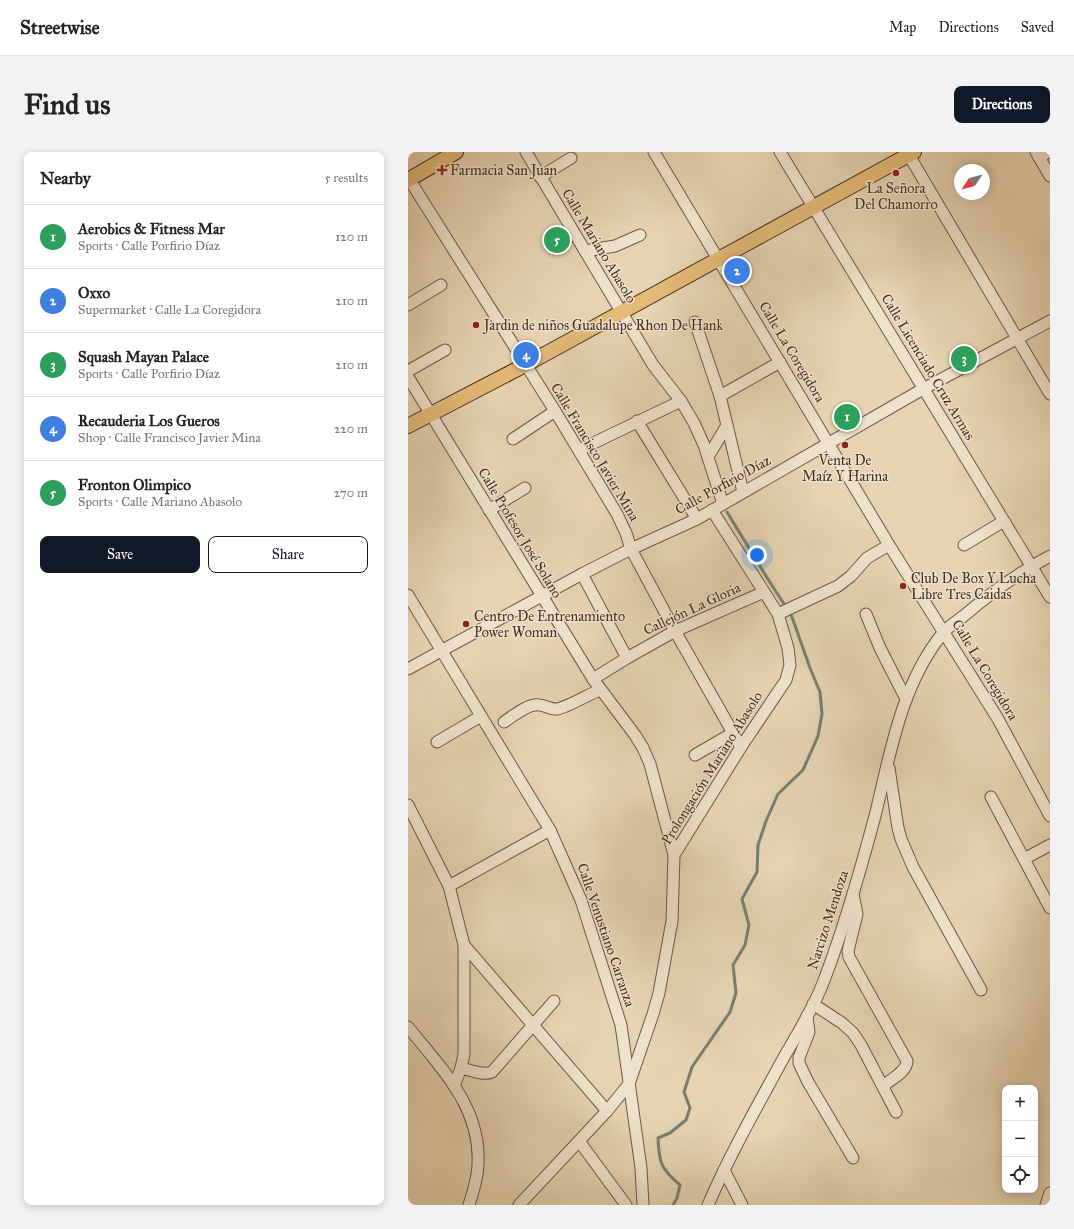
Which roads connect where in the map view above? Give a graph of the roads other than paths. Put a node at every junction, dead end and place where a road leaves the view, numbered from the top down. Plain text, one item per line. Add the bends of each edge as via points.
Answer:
1 (456, 152) edge
2 (526, 152) edge
3 (654, 152) edge
4 (780, 152) edge
5 (909, 153) edge
6 (1041, 154) edge
7 (571, 158) dead end
8 (1050, 176) edge
9 (540, 177) junction
10 (408, 179) edge
11 (814, 207) junction
12 (640, 235) dead end
13 (585, 251) junction
14 (719, 259) junction
15 (441, 285) dead end
16 (408, 304) edge
17 (621, 312) junction
18 (1050, 321) edge
19 (695, 322) dead end
20 (1018, 338) junction
21 (445, 350) dead end
22 (780, 362) junction
23 (525, 365) junction
24 (408, 371) edge
25 (408, 377) edge
26 (923, 388) junction
27 (1050, 394) edge
28 (720, 396) junction
29 (681, 401) junction
30 (555, 411) junction
31 (431, 414) junction
32 (638, 421) junction
33 (727, 425) junction
34 (408, 426) edge
35 (513, 439) dead end
36 (829, 443) junction
37 (579, 450) junction
38 (708, 457) junction
39 (525, 488) dead end
40 (743, 492) junction
41 (723, 504) junction
42 (489, 510) junction
43 (712, 510) junction
44 (697, 519) junction
45 (1004, 521) junction
46 (890, 545) junction
47 (964, 545) dead end
48 (631, 549) junction
49 (1050, 556) edge
50 (1032, 566) junction
51 (582, 574) junction
52 (764, 592) junction
53 (408, 595) edge
54 (541, 596) junction
55 (1050, 597) edge
56 (781, 613) junction
57 (866, 614) dead end
58 (675, 632) junction
59 (944, 632) junction
60 (442, 651) junction
61 (628, 658) junction
62 (408, 669) edge
63 (593, 679) junction
64 (600, 690) junction
65 (906, 699) junction
66 (481, 716) junction
67 (504, 722) dead end
68 (733, 733) junction
69 (437, 742) dead end
70 (741, 748) junction
71 (695, 755) dead end
72 (888, 762) junction
73 (991, 797) dead end
74 (408, 805) edge
75 (1050, 816) edge
76 (550, 830) junction
77 (1050, 845) edge
78 (674, 855) junction
79 (1024, 859) junction
80 (449, 886) junction
81 (853, 893) junction
82 (1050, 908) edge
83 (464, 945) junction
84 (981, 990) dead end
85 (554, 1001) dead end
86 (813, 1004) junction
87 (807, 1016) junction
88 (534, 1025) junction
89 (408, 1026) edge
90 (461, 1068) junction
91 (629, 1084) junction
92 (454, 1086) junction
93 (883, 1086) junction
94 (607, 1111) junction
95 (896, 1112) dead end
96 (579, 1141) junction
97 (853, 1158) dead end
98 (724, 1170) junction
99 (1050, 1193) edge
100 (469, 1205) edge
101 (519, 1205) edge
102 (626, 1205) edge
103 (642, 1205) edge
104 (708, 1205) edge
105 (742, 1205) edge
106 (1046, 1205) edge

1 - 10 main road
2 - 9 street, Calle Mariano Abasolo
3 - 14 street, Calle La Coregidora
4 - 11 street, Calle Licenciado Cruz Armas
5 - 11 main road
5 - 20 street
6 - 8 street
7 - 9 street
9 - 13 street, Calle Mariano Abasolo
10 - 23 street, Calle Francisco Javier Mina
11 - 14 main road
11 - 26 street, Calle Licenciado Cruz Armas
12 - 13 street via 615,246
13 - 17 street, Calle Mariano Abasolo
14 - 17 main road
14 - 22 street, Calle La Coregidora
15 - 16 street
17 - 23 main road
17 - 29 street, Calle Mariano Abasolo via 653,365
18 - 20 street, Calle Porfirio Díaz
19 - 28 street
20 - 26 street, Calle Porfirio Díaz
20 - 27 street
21 - 24 street
22 - 28 street
22 - 36 street, Calle La Coregidora
23 - 30 street, Calle Francisco Javier Mina
23 - 31 main road
25 - 31 street, Calle Profesor José Solano
26 - 36 street, Calle Porfirio Díaz
26 - 45 street, Calle Licenciado Cruz Armas
28 - 33 street
29 - 32 street
29 - 38 street, Calle Mariano Abasolo via 694,423
30 - 35 street
30 - 37 street, Calle Francisco Javier Mina
31 - 34 main road
31 - 42 street, Calle Profesor José Solano
32 - 37 street
32 - 44 street
33 - 38 street
33 - 40 street
36 - 40 street, Calle Porfirio Díaz
36 - 46 street, Calle La Coregidora
37 - 48 street, Calle Francisco Javier Mina via 622,524
38 - 41 street, Calle Mariano Abasolo
39 - 42 street
40 - 41 street, Calle Porfirio Díaz
41 - 43 street, Calle Porfirio Díaz
42 - 54 street, Calle Profesor José Solano
43 - 44 street, Calle Porfirio Díaz
43 - 52 street, Prolongación Mariano Abasolo
44 - 48 street, Calle Porfirio Díaz
45 - 47 street
45 - 50 street, Calle Licenciado Cruz Armas
46 - 56 street via 868,558 845,581
46 - 59 street, Calle La Coregidora
48 - 51 street, Calle Porfirio Díaz
48 - 58 street, Calle Francisco Javier Mina
49 - 50 street, Narcizo Mendoza
50 - 55 street, Calle Licenciado Cruz Armas
50 - 59 street, Narcizo Mendoza via 987,597
51 - 54 street, Calle Porfirio Díaz
51 - 61 street
52 - 56 street, Prolongación Mariano Abasolo
52 - 58 street, Callejón La Gloria
53 - 60 street, Calle Venustiano Carranza
54 - 60 street, Calle Porfirio Díaz
54 - 63 street, Calle Profesor José Solano
56 - 70 street, Prolongación Mariano Abasolo via 790,665 786,680
57 - 65 street
58 - 61 street, Callejón La Gloria
58 - 68 street, Calle Francisco Javier Mina
59 - 65 street, Narcizo Mendoza via 929,653
59 - 75 street, Calle La Coregidora via 998,720
60 - 62 street, Calle Porfirio Díaz
60 - 66 street, Calle Venustiano Carranza
61 - 63 street, Callejón La Gloria
63 - 64 street, Calle Profesor José Solano
64 - 67 street via 558,709 536,704
64 - 78 street, Calle Profesor José Solano via 643,748 650,764
65 - 72 street, Narcizo Mendoza
66 - 69 street
66 - 76 street, Calle Venustiano Carranza
68 - 70 street, Calle Francisco Javier Mina
68 - 71 street
70 - 78 street, Prolongación Mariano Abasolo
72 - 81 street, Narcizo Mendoza
72 - 84 street via 901,839 913,867
73 - 79 street
74 - 80 street
76 - 80 street
76 - 91 street, Calle Venustiano Carranza via 581,900 621,1025
77 - 79 street
78 - 91 street, Prolongación Mariano Abasolo via 672,921 660,993
79 - 82 street
80 - 83 street
81 - 86 street, Narcizo Mendoza via 835,951
81 - 93 street via 857,914 848,951 849,957 907,1061 904,1070
83 - 88 street
83 - 90 street via 465,1039
85 - 88 street
86 - 87 street, Narcizo Mendoza
86 - 93 street via 853,1033
87 - 97 street via 809,1032 799,1063
87 - 98 street, Narcizo Mendoza
88 - 90 street via 492,1072 483,1074
88 - 94 street
89 - 92 street
90 - 92 street
91 - 94 street
91 - 103 street, Calle Venustiano Carranza
92 - 100 street via 471,1116 478,1142 478,1165
93 - 95 street
94 - 96 street
96 - 101 street
96 - 102 street
98 - 104 street, Narcizo Mendoza
98 - 105 street
99 - 106 street

